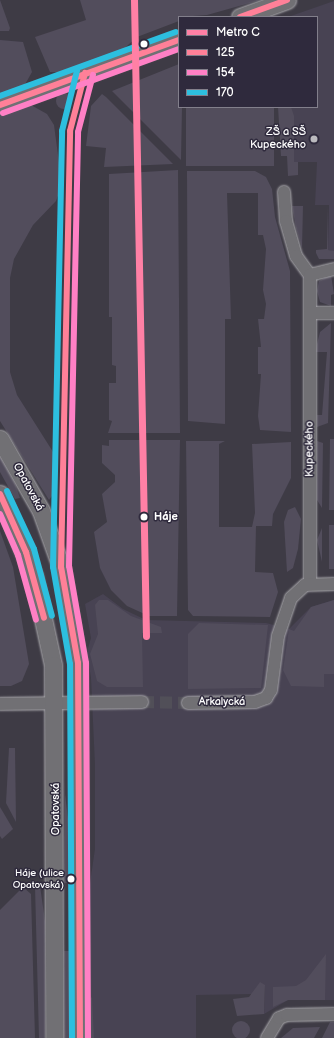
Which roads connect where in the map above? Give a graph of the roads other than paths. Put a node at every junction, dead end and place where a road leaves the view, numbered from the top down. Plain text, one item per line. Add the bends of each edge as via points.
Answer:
1 (287, 0) edge
2 (243, 16) edge
3 (178, 40) edge
4 (0, 105) edge
5 (284, 192) dead end
6 (334, 269) edge
7 (310, 275) junction
8 (310, 313) junction
9 (334, 313) edge
10 (0, 439) edge
11 (0, 494) edge
12 (310, 584) junction
13 (334, 584) edge
14 (142, 702) tunnel mouth
15 (188, 702) tunnel mouth
16 (0, 704) edge
17 (54, 704) junction
18 (79, 704) junction
19 (334, 1014) edge
20 (54, 1038) edge
21 (80, 1038) edge
22 (267, 1038) edge

1 - 2 main road
3 - 4 main road
5 - 7 street via 286,221 296,256
6 - 7 street
7 - 8 street, Kupeckého
8 - 9 street
8 - 12 street, Kupeckého
10 - 18 main road, Opatovská via 41,511 61,567 78,663
11 - 17 main road, Opatovská via 26,552 40,596 52,657
12 - 13 street
12 - 15 street, Arkalycká via 300,587 287,606 276,643 271,690 266,698 255,702
14 - 18 street
16 - 17 street
17 - 18 street
17 - 20 main road, Opatovská
18 - 21 main road, Opatovská
19 - 22 street via 287,1015 279,1018

